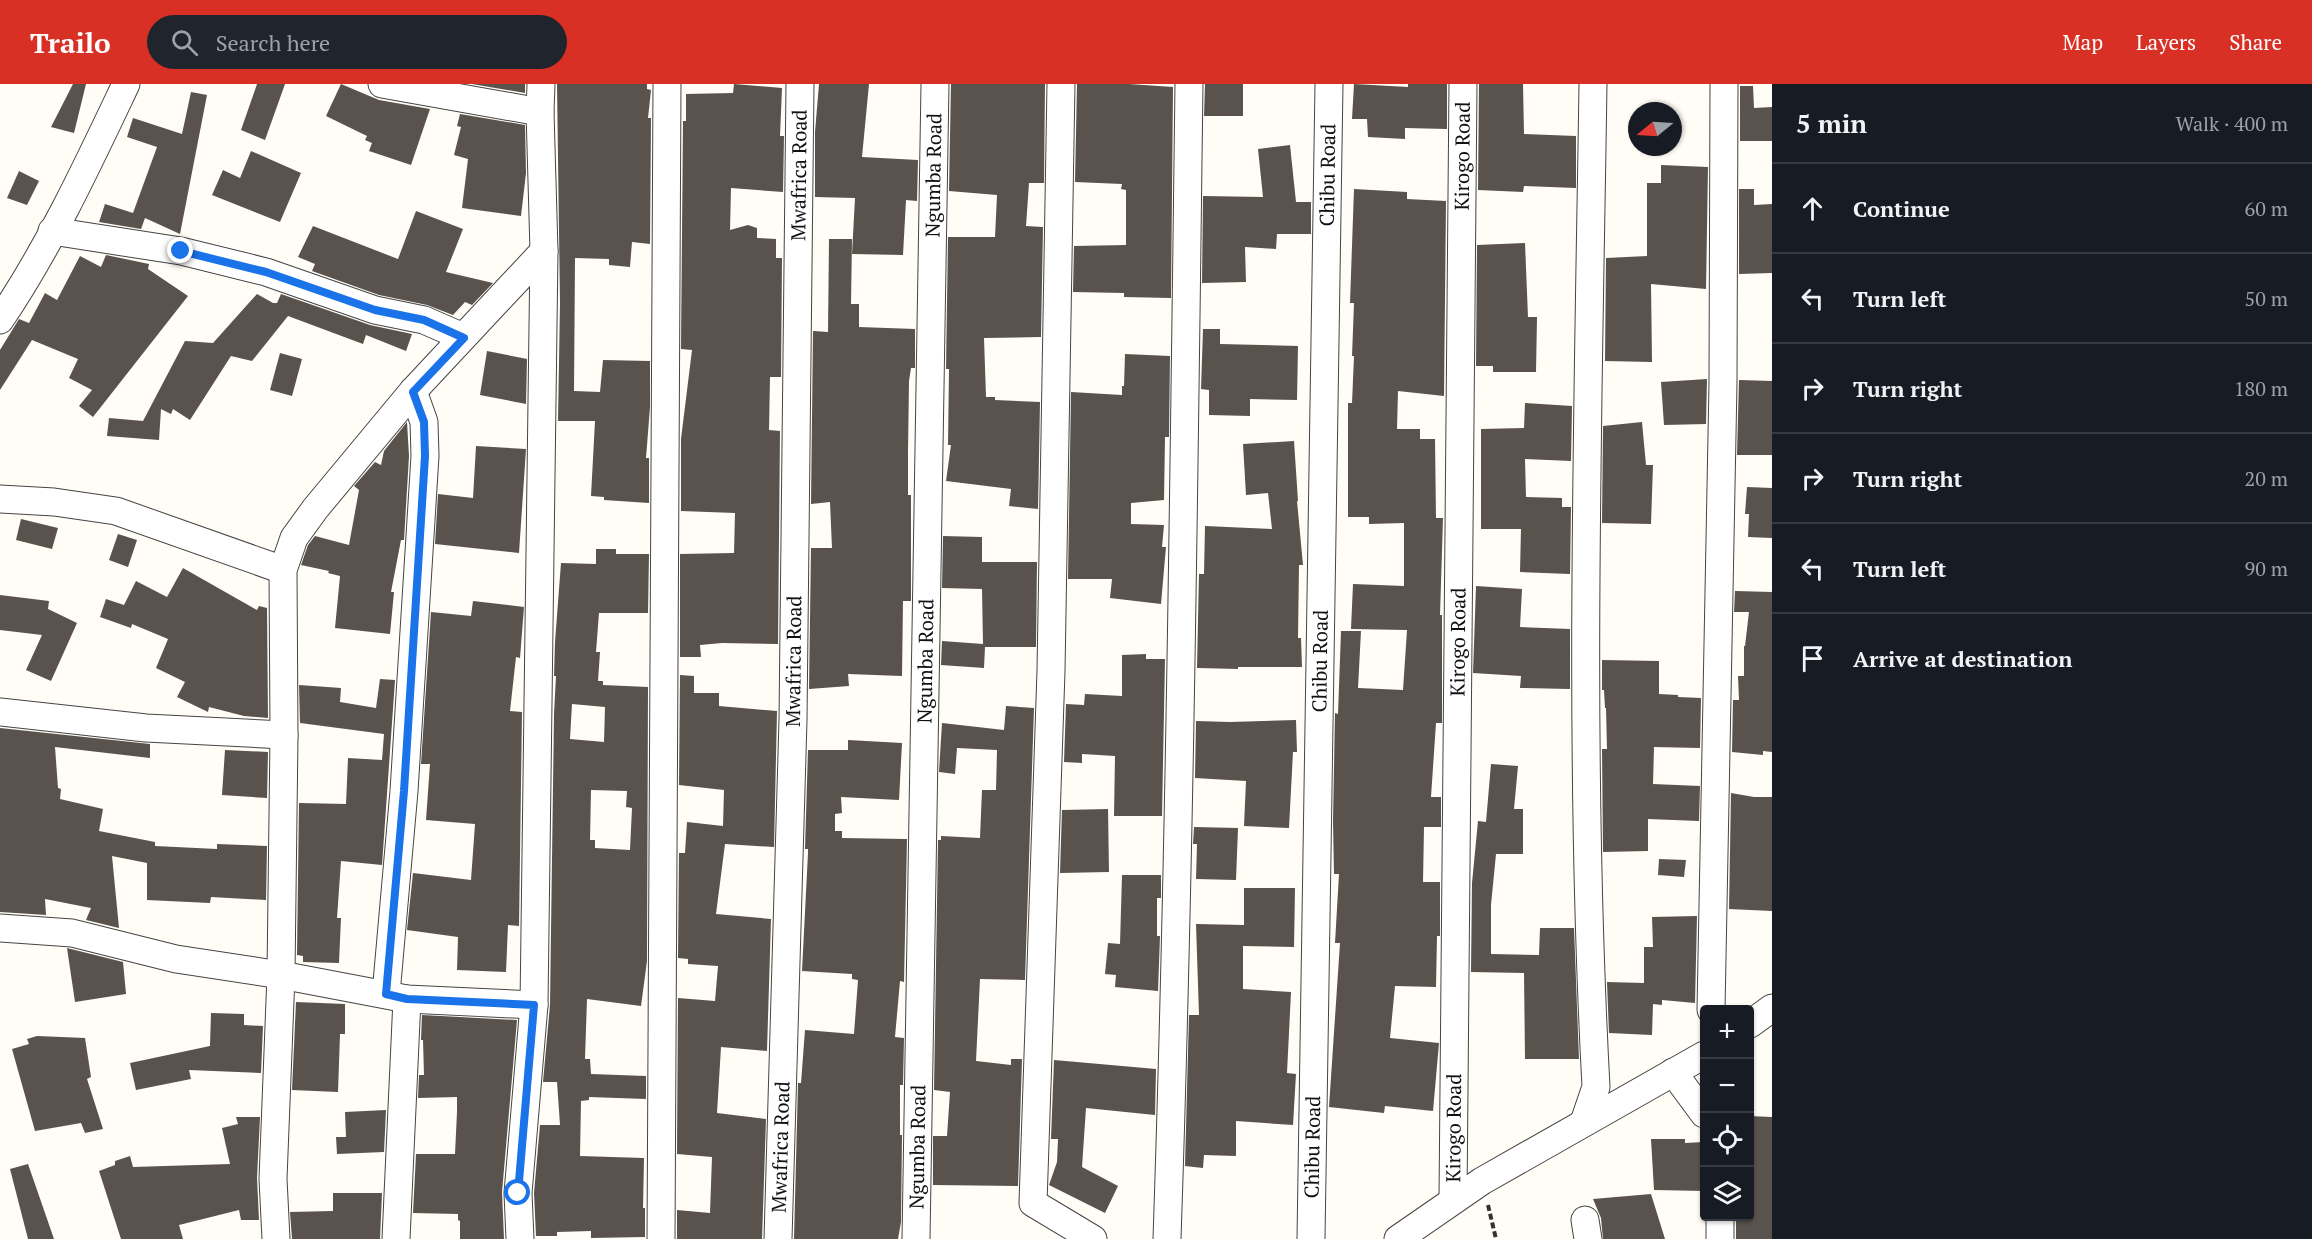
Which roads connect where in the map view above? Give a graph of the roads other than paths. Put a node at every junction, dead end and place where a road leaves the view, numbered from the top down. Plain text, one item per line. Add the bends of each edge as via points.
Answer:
1 (126, 84) edge
2 (382, 84) edge
3 (541, 84) edge
4 (667, 84) edge
5 (800, 84) edge
6 (935, 84) edge
7 (1061, 84) edge
8 (1189, 84) edge
9 (1329, 84) edge
10 (1463, 84) edge
11 (1593, 84) edge
12 (1724, 84) edge
13 (540, 112) junction
14 (52, 231) junction
15 (544, 251) junction
16 (0, 320) edge
17 (464, 338) junction
18 (413, 392) junction
19 (0, 499) edge
20 (283, 570) junction
21 (0, 712) edge
22 (284, 735) junction
23 (0, 928) edge
24 (281, 975) junction
25 (397, 997) junction
26 (534, 1005) junction
27 (1711, 1005) edge
28 (1772, 1008) edge
29 (1754, 1021) edge
30 (1700, 1057) edge
31 (1672, 1072) junction
32 (1703, 1113) edge
33 (1584, 1122) junction
34 (1453, 1200) junction
35 (1720, 1221) edge
36 (276, 1239) edge
37 (396, 1239) edge
38 (520, 1239) edge
39 (661, 1239) edge
40 (778, 1239) edge
41 (916, 1239) edge
42 (1093, 1239) edge
43 (1167, 1239) edge
44 (1311, 1239) edge
45 (1398, 1239) edge
46 (1719, 1239) edge

1 - 14 street
2 - 13 street
3 - 13 street
4 - 39 street
5 - 40 street, Mwafrica Road via 793,720
6 - 41 street, Ngumba Road
7 - 42 street via 1051,671 1033,1203
8 - 43 street via 1175,1004
9 - 44 street, Chibu Road
10 - 34 street, Kirogo Road
11 - 33 street via 1586,558 1587,792 1596,1087
12 - 27 street via 1723,394
13 - 15 street
14 - 16 street
14 - 17 street via 181,251 266,272 375,310 424,320
15 - 17 street
15 - 26 street
17 - 18 street
18 - 20 street via 315,509 294,538
18 - 25 street via 424,422 425,456 404,791
19 - 20 street via 116,511
20 - 22 street
21 - 22 street via 146,728
22 - 24 street
23 - 24 street via 72,933 176,959
24 - 25 street
24 - 36 street via 273,1179
25 - 26 street
25 - 37 street
26 - 38 street via 518,1193
28 - 29 street
30 - 31 street
31 - 32 street
31 - 33 street
33 - 34 street
34 - 45 street
35 - 46 street

